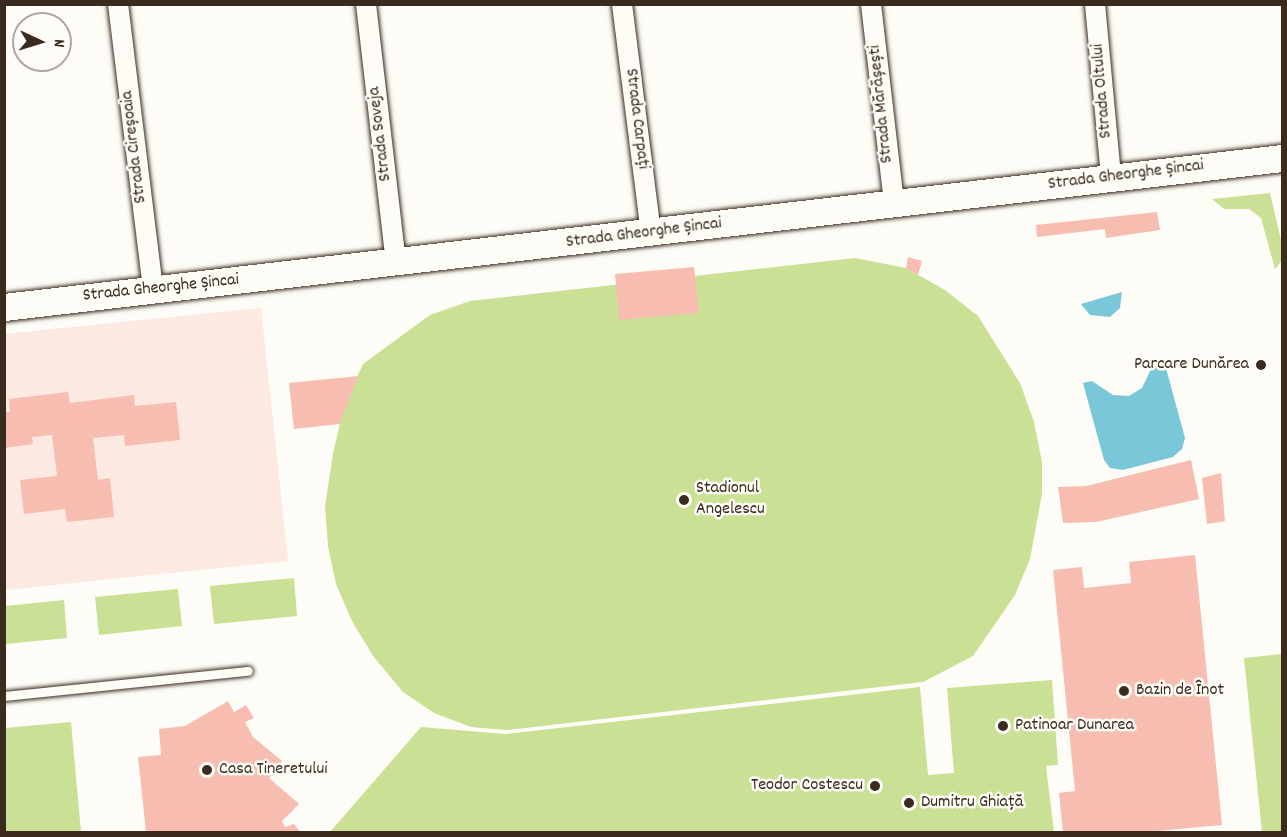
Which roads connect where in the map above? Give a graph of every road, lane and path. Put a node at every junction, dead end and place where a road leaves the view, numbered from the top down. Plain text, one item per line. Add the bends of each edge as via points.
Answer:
1 (118, 4) edge
2 (366, 4) edge
3 (622, 4) edge
4 (871, 4) edge
5 (1095, 4) edge
6 (1282, 158) edge
7 (1111, 178) junction
8 (894, 204) junction
9 (651, 232) junction
10 (396, 264) junction
11 (153, 290) junction
12 (4, 307) edge
13 (248, 670) dead end
14 (4, 696) edge

1 - 11 street, Strada Cireșoaia
2 - 10 street, Strada Soveja
3 - 9 street, Strada Carpați
4 - 8 street, Strada Mărășești
5 - 7 street, Strada Oltului
6 - 7 street, Strada Gheorghe Șincai
7 - 8 street, Strada Gheorghe Șincai
8 - 9 street, Strada Gheorghe Șincai
9 - 10 street, Strada Gheorghe Șincai
10 - 11 street, Strada Gheorghe Șincai
11 - 12 street, Strada Gheorghe Șincai
13 - 14 lane

